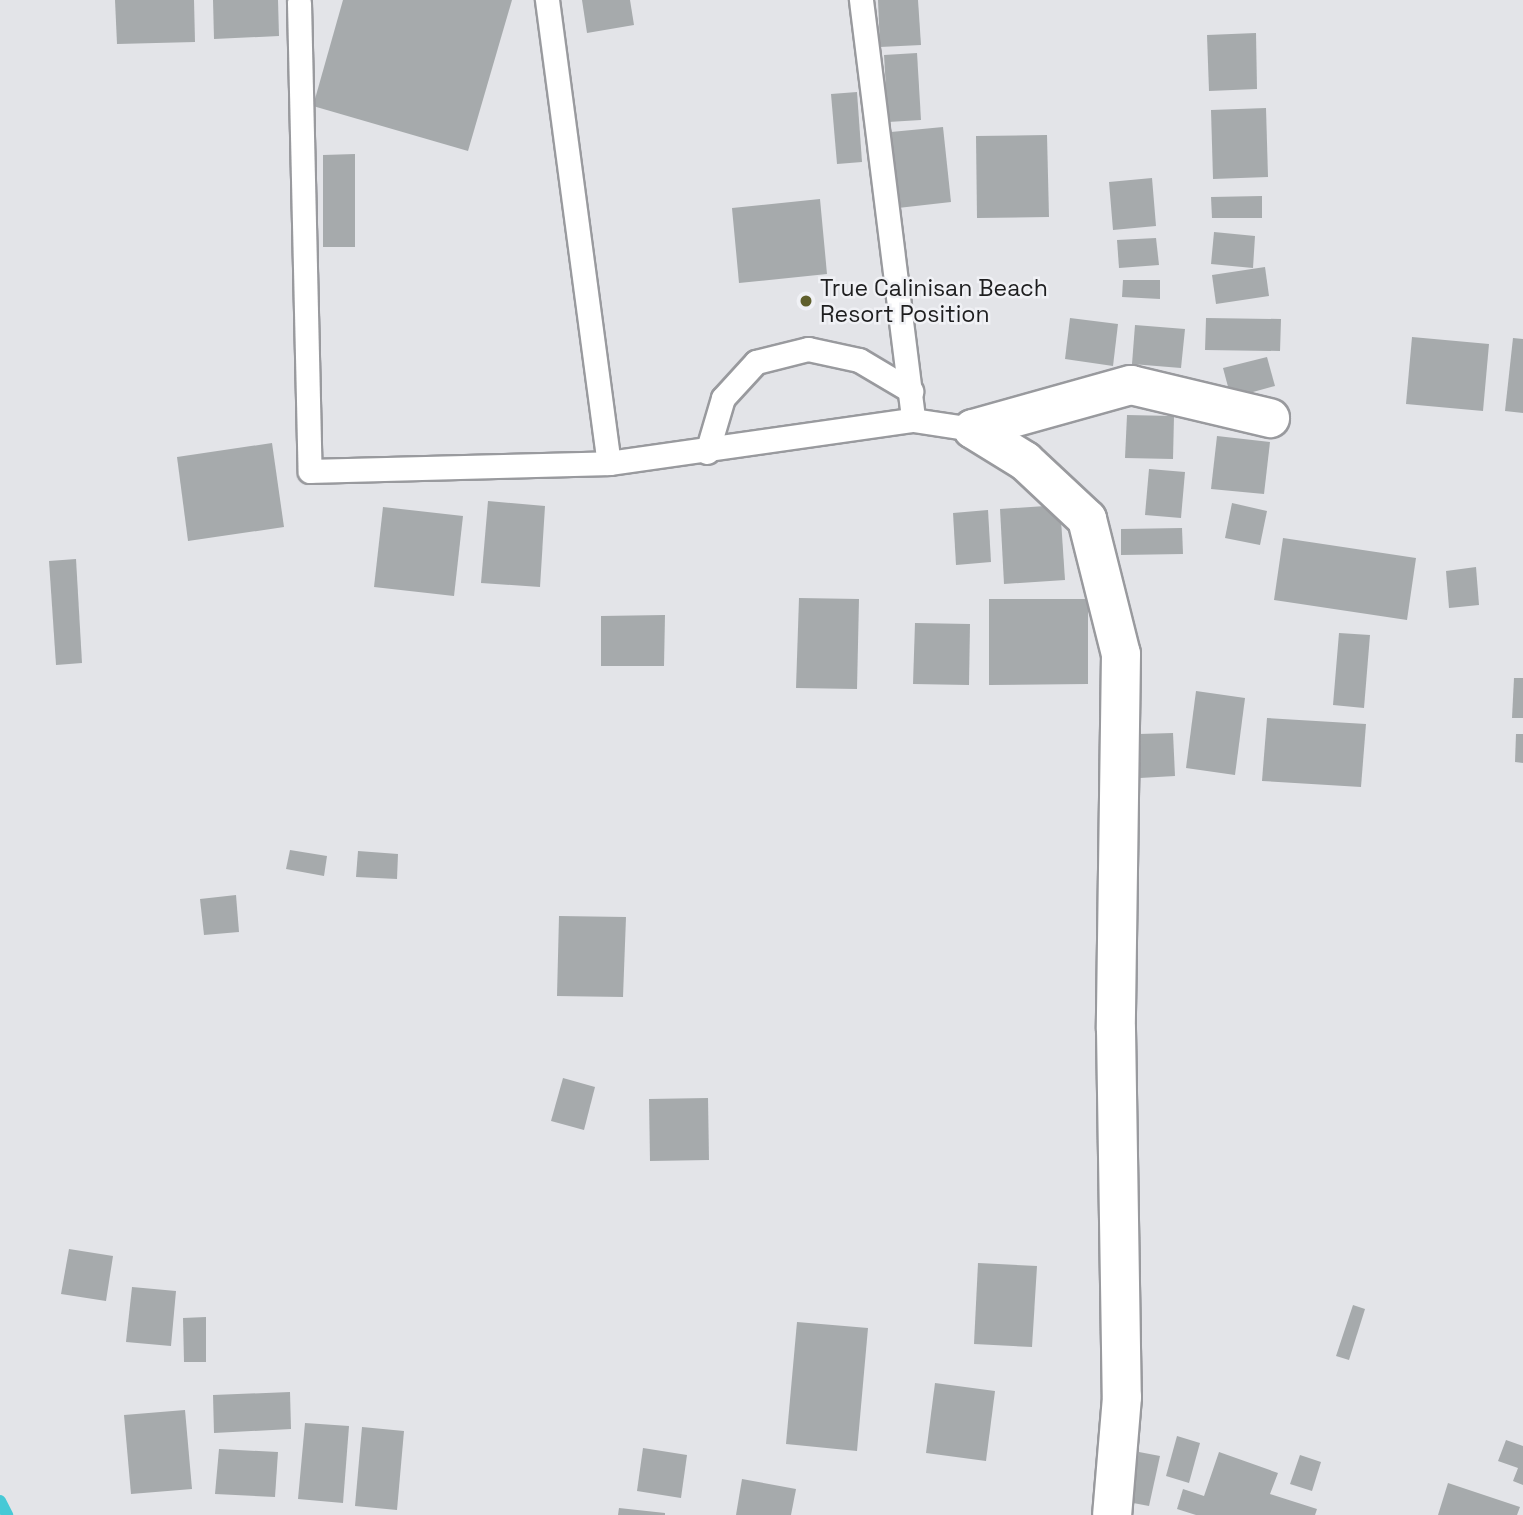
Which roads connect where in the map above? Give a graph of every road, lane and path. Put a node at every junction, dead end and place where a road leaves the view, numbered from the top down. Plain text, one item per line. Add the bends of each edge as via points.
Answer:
1 (547, 0) edge
2 (861, 0) edge
3 (299, 3) dead end
4 (911, 391) junction
5 (1270, 418) dead end
6 (913, 420) junction
7 (973, 429) junction
8 (707, 452) junction
9 (609, 463) junction
10 (1112, 1515) edge

1 - 9 lane
2 - 4 lane
3 - 9 lane via 310,471
4 - 6 lane
4 - 8 lane via 859,360 808,349 756,362 723,398
5 - 7 street via 1131,385
6 - 7 lane
6 - 8 lane
7 - 10 street via 1025,461 1087,519 1121,654 1116,1029 1122,1397
8 - 9 lane

